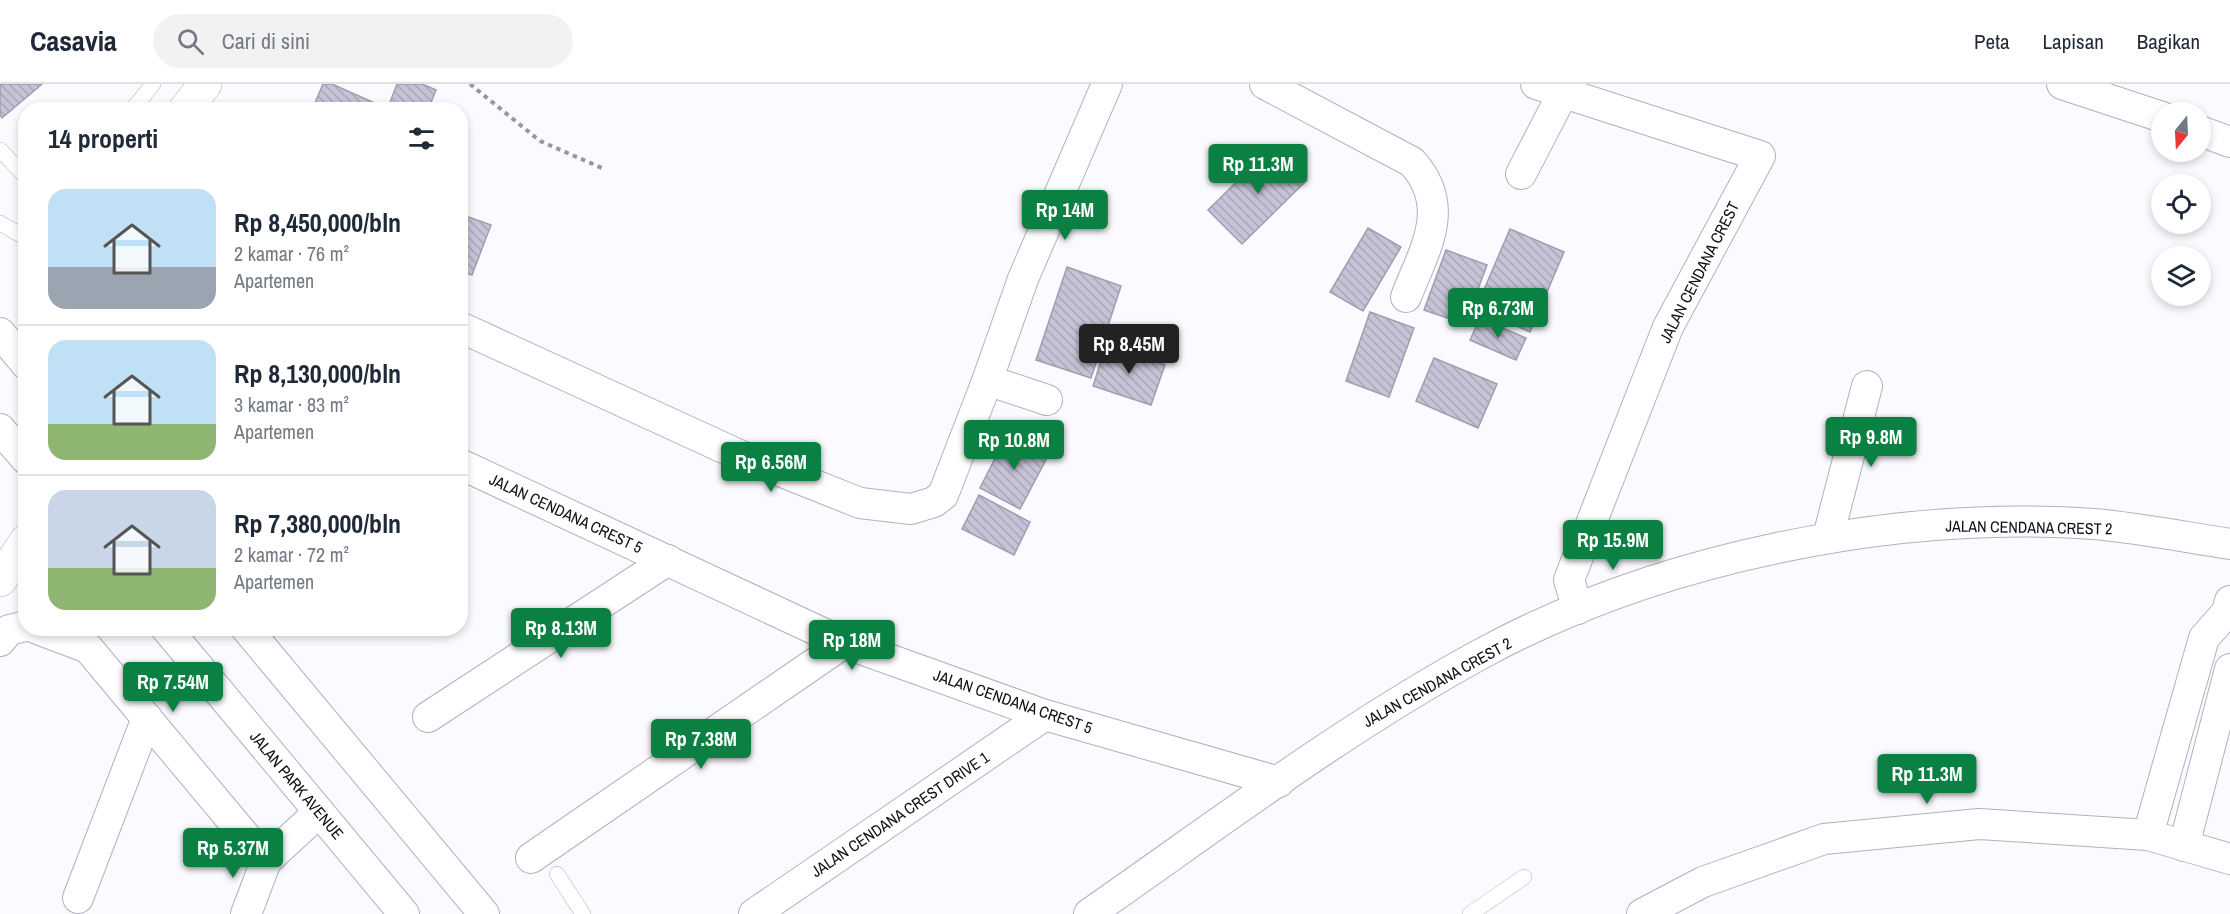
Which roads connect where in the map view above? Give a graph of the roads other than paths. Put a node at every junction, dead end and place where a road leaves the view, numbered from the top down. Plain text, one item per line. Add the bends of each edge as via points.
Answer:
1 (153, 84) edge
2 (205, 84) edge
3 (1107, 84) edge
4 (1265, 84) edge
5 (2062, 84) edge
6 (1550, 88) edge
7 (138, 102) edge
8 (190, 102) edge
9 (2151, 113) edge
10 (2211, 135) edge
11 (2230, 142) edge
12 (0, 150) edge
13 (18, 169) edge
14 (1521, 174) dead end
15 (0, 223) edge
16 (18, 233) edge
17 (1406, 297) dead end
18 (468, 331) edge
19 (0, 333) edge
20 (18, 354) edge
21 (986, 384) junction
22 (1867, 386) dead end
23 (1047, 400) dead end
24 (0, 429) edge
25 (18, 450) edge
26 (468, 477) edge
27 (1828, 537) junction
28 (2230, 544) edge
29 (18, 553) edge
30 (668, 560) junction
31 (0, 580) edge
32 (1578, 609) junction
33 (2229, 612) edge
34 (18, 628) edge
35 (56, 636) edge
36 (173, 636) edge
37 (253, 636) edge
38 (0, 641) edge
39 (844, 643) junction
40 (2230, 669) edge
41 (2187, 696) junction
42 (2220, 706) junction
43 (1045, 715) junction
44 (428, 717) dead end
45 (147, 718) junction
46 (2179, 729) junction
47 (2212, 740) junction
48 (1279, 782) junction
49 (320, 812) junction
50 (2148, 835) junction
51 (2184, 846) junction
52 (531, 858) dead end
53 (2230, 859) edge
54 (266, 861) junction
55 (557, 874) dead end
56 (1524, 877) dead end
57 (78, 898) dead end
58 (1475, 912) edge
59 (246, 914) edge
60 (404, 914) edge
61 (484, 914) edge
62 (583, 914) edge
63 (754, 914) edge
64 (1089, 914) edge
65 (1642, 914) edge

1 - 7 lane
2 - 8 street
3 - 21 street via 1023,279
4 - 17 street via 1412,162 1422,173 1433,203 1434,223
5 - 9 street
6 - 14 street
6 - 32 street, JALAN CENDANA CREST via 1760,156 1668,327 1569,580
10 - 11 street
12 - 13 lane
15 - 16 lane
18 - 21 street via 737,454 860,503 911,509 943,495
19 - 20 street
21 - 23 street via 993,382
22 - 27 street
24 - 25 street
26 - 30 street, JALAN CENDANA CREST 5
27 - 28 street, JALAN CENDANA CREST 2 via 1955,524 2094,524
27 - 32 street, JALAN CENDANA CREST 2 via 1693,568
29 - 31 street
30 - 39 street, JALAN CENDANA CREST 5
30 - 44 street
32 - 48 street, JALAN CENDANA CREST 2 via 1482,654 1402,699
33 - 41 street via 2204,638
34 - 38 street via 9,630
35 - 45 street via 88,648
36 - 49 street, JALAN PARK AVENUE
37 - 61 street
39 - 43 street, JALAN CENDANA CREST 5
39 - 52 street
40 - 42 street
41 - 42 street
41 - 46 street
42 - 47 street
43 - 48 street, JALAN CENDANA CREST 5
43 - 63 street, JALAN CENDANA CREST DRIVE 1
45 - 54 street
45 - 57 street
46 - 47 street
46 - 50 street
47 - 51 street
48 - 64 street, JALAN CENDANA CREST 2
49 - 54 street
49 - 60 street, JALAN PARK AVENUE
50 - 51 street
50 - 65 street via 1979,824 1824,839 1703,882
51 - 53 street
54 - 59 street
55 - 62 lane
56 - 58 lane

